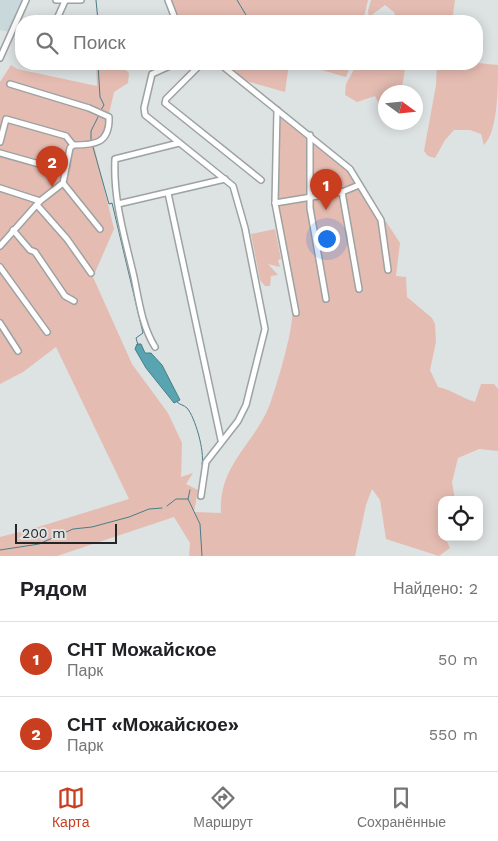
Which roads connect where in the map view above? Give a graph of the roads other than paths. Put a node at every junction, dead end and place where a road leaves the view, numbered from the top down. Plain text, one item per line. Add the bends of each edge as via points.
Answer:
1 (26, 0) edge
2 (56, 0) edge
3 (80, 0) edge
4 (168, 0) edge
5 (65, 1) junction
6 (19, 15) edge
7 (59, 15) edge
8 (174, 15) edge
9 (15, 25) edge
10 (0, 58) edge
11 (161, 70) edge
12 (195, 70) edge
13 (227, 70) edge
14 (10, 84) dead end
15 (277, 110) junction
16 (310, 135) junction
17 (0, 142) edge
18 (179, 143) junction
19 (73, 145) junction
20 (0, 153) edge
21 (64, 171) junction
22 (224, 179) junction
23 (261, 180) dead end
24 (63, 183) junction
25 (359, 185) junction
26 (0, 188) edge
27 (342, 192) junction
28 (168, 193) junction
29 (309, 197) junction
30 (275, 202) junction
31 (39, 203) junction
32 (118, 204) junction
33 (100, 229) dead end
34 (13, 230) junction
35 (0, 246) edge
36 (0, 267) edge
37 (388, 270) dead end
38 (91, 273) dead end
39 (359, 288) dead end
40 (326, 299) dead end
41 (74, 301) dead end
42 (296, 313) dead end
43 (0, 323) edge
44 (47, 332) dead end
45 (155, 347) dead end
46 (18, 351) dead end
47 (221, 440) junction
48 (201, 496) dead end

1 - 6 street
2 - 5 street
3 - 5 street
4 - 8 street
5 - 7 street
9 - 10 street
11 - 18 street via 152,74 144,108 148,118
12 - 23 street via 165,103
13 - 15 street
14 - 19 street via 109,117 110,122 100,142
15 - 16 street
15 - 30 street
16 - 25 street via 346,164
16 - 29 street
17 - 19 street via 6,119 66,136
18 - 22 street
18 - 32 street via 115,159 114,183
19 - 21 street
20 - 21 street
21 - 24 street
22 - 28 street
22 - 47 street via 233,186 236,195 265,329 246,405 238,421
24 - 31 street
24 - 33 street
25 - 27 street
25 - 37 street via 381,220
26 - 31 street
27 - 29 street
27 - 39 street
28 - 32 street
28 - 47 street
29 - 30 street
29 - 40 street
30 - 42 street
31 - 34 street
31 - 38 street
32 - 45 street via 144,321
34 - 35 street
34 - 41 street via 35,252 65,296
36 - 44 street
43 - 46 street
47 - 48 street via 204,467

